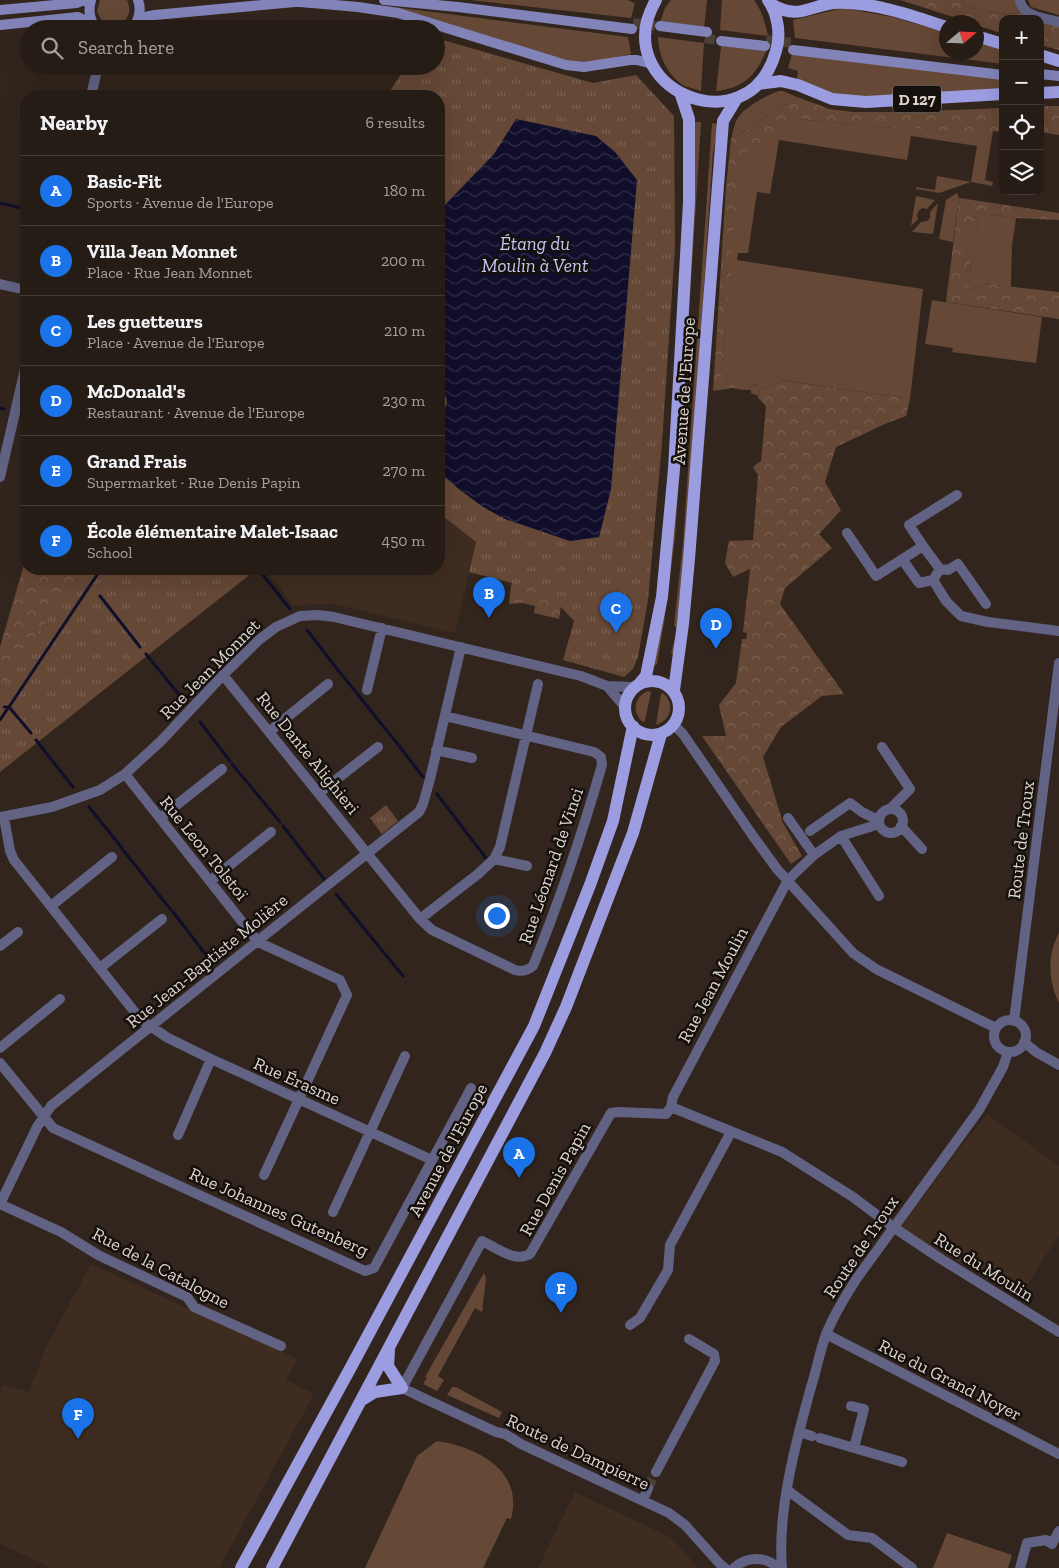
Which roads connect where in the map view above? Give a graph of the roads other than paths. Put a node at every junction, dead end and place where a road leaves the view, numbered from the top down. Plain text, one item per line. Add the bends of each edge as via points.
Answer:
1 (84, 0) edge
2 (91, 0) edge
3 (138, 0) edge
4 (312, 0) edge
5 (384, 0) edge
6 (442, 0) edge
7 (656, 0) edge
8 (1020, 0) edge
9 (300, 2) junction
10 (769, 2) edge
11 (0, 10) edge
12 (49, 20) edge
13 (84, 20) edge
14 (92, 20) edge
15 (138, 20) edge
16 (142, 20) edge
17 (420, 20) edge
18 (1059, 22) edge
19 (20, 23) edge
20 (939, 24) edge
21 (0, 25) edge
22 (445, 28) edge
23 (660, 30) tunnel mouth
24 (706, 35) tunnel mouth
25 (722, 37) tunnel mouth
26 (984, 38) edge
27 (765, 43) tunnel mouth
28 (999, 43) edge
29 (1044, 57) edge
30 (1059, 61) edge
31 (652, 64) junction
32 (999, 69) edge
33 (999, 74) edge
34 (1044, 74) edge
35 (96, 75) edge
36 (1059, 76) edge
37 (1044, 80) edge
38 (1059, 82) edge
39 (758, 84) junction
40 (92, 90) edge
41 (1059, 92) edge
42 (1044, 93) edge
43 (999, 94) edge
44 (681, 95) junction
45 (737, 98) junction
46 (0, 284) edge
47 (20, 289) edge
48 (20, 391) edge
49 (0, 477) edge
50 (957, 495) dead end
51 (846, 533) dead end
52 (923, 546) junction
53 (902, 559) junction
54 (940, 569) junction
55 (932, 580) junction
56 (986, 604) dead end
57 (382, 628) junction
58 (1059, 631) edge
59 (461, 647) junction
60 (1059, 663) edge
61 (223, 675) junction
62 (328, 684) dead end
63 (538, 684) dead end
64 (637, 685) junction
65 (607, 686) junction
66 (367, 690) dead end
67 (674, 690) junction
68 (625, 707) junction
69 (445, 716) junction
70 (674, 725) junction
71 (633, 726) junction
72 (270, 731) junction
73 (661, 734) junction
74 (526, 736) junction
75 (378, 746) dead end
76 (882, 747) dead end
77 (436, 750) junction
78 (472, 758) dead end
79 (222, 769) dead end
80 (125, 774) junction
81 (320, 793) junction
82 (890, 809) junction
83 (2, 817) edge
84 (160, 818) junction
85 (788, 818) dead end
86 (879, 822) junction
87 (901, 826) junction
88 (810, 831) dead end
89 (271, 832) dead end
90 (841, 836) junction
91 (922, 849) dead end
92 (368, 853) junction
93 (814, 855) junction
94 (112, 857) dead end
95 (494, 859) junction
96 (527, 866) dead end
97 (788, 880) junction
98 (210, 881) junction
99 (879, 896) dead end
100 (51, 906) junction
101 (420, 919) junction
102 (162, 920) dead end
103 (18, 932) dead end
104 (258, 942) junction
105 (0, 946) edge
106 (100, 968) junction
107 (60, 999) dead end
108 (1014, 1021) junction
109 (150, 1027) junction
110 (996, 1028) junction
111 (1024, 1042) junction
112 (0, 1048) edge
113 (1008, 1052) junction
114 (405, 1056) dead end
115 (211, 1059) junction
116 (0, 1064) edge
117 (1059, 1065) edge
118 (471, 1088) dead end
119 (298, 1099) junction
120 (671, 1107) junction
121 (44, 1117) junction
122 (370, 1132) junction
123 (732, 1132) junction
124 (178, 1135) dead end
125 (432, 1160) junction
126 (264, 1174) dead end
127 (0, 1204) edge
128 (333, 1212) dead end
129 (893, 1227) junction
130 (630, 1325) dead end
131 (1059, 1332) edge
132 (826, 1334) junction
133 (689, 1339) dead end
134 (281, 1346) dead end
135 (389, 1347) junction
136 (402, 1388) junction
137 (360, 1401) junction
138 (851, 1406) dead end
139 (799, 1432) junction
140 (854, 1448) junction
141 (1059, 1454) edge
142 (902, 1462) dead end
143 (656, 1472) tunnel mouth
144 (648, 1488) tunnel mouth
145 (788, 1490) junction
146 (643, 1500) junction
147 (1059, 1531) edge
148 (780, 1542) junction
149 (761, 1559) junction
150 (241, 1568) edge
151 (272, 1568) edge
152 (725, 1568) edge
153 (734, 1568) edge
154 (780, 1568) edge
155 (912, 1568) edge
156 (1020, 1568) edge

1 - 11 main road
2 - 14 main road
3 - 15 main road
4 - 9 main road
5 - 6 main road via 633,26
7 - 31 main road via 646,30
8 - 18 street via 1026,12
9 - 16 main road via 156,15
9 - 17 main road via 358,7
10 - 20 main road via 781,11 797,13 834,3 853,3 888,8
10 - 39 main road via 779,32 778,46 774,60
12 - 13 main road via 78,17
19 - 21 main road
22 - 31 main road via 566,66 584,67 630,60
23 - 24 main road
25 - 27 main road
26 - 28 main road
29 - 30 main road
31 - 44 main road via 670,87
32 - 33 main road, D 127 via 794,47
34 - 36 main road
35 - 40 street
37 - 38 main road
39 - 43 main road, D 127 via 781,81 832,99 866,102
39 - 45 main road
41 - 42 main road
44 - 45 main road via 708,102
44 - 64 main road, Avenue de l'Europe via 689,119 688,202 674,469 662,597 646,676
45 - 67 main road, Avenue de l'Europe via 723,121 689,559
46 - 47 street
48 - 49 street
50 - 52 street via 909,525
51 - 53 street via 876,576
52 - 53 street
52 - 54 street
53 - 55 street via 919,583
54 - 55 street
54 - 56 street via 948,570 958,564
55 - 58 street via 961,616
57 - 59 street, Rue Jean Monnet
57 - 61 street, Rue Jean Monnet via 334,617 300,616 276,627 259,640
57 - 66 street
59 - 65 street, Rue Jean Monnet via 581,676
59 - 69 street, Rue Jean-Baptiste Molière
60 - 108 street, Route de Troux
61 - 72 street, Rue Dante Alighieri
61 - 80 street, Rue Jean Monnet
62 - 72 street
63 - 74 street
64 - 65 street, Rue Jean Monnet
64 - 67 main road via 658,681
64 - 68 main road via 629,693
65 - 68 street, Rue Jean Monnet
67 - 70 main road via 680,708
68 - 71 main road via 628,721
69 - 74 street, Rue Léonard de Vinci
69 - 77 street, Rue Jean-Baptiste Molière
70 - 73 main road
70 - 97 street via 684,734 753,836
71 - 73 main road via 639,732
71 - 150 main road, Avenue de l'Europe via 612,821 534,1026
72 - 81 street, Rue Dante Alighieri
73 - 135 main road via 633,833 566,1007 545,1053
74 - 95 street via 500,847
74 - 101 street, Rue Léonard de Vinci via 594,752 602,765 567,878 533,966 529,970 515,970 432,930
75 - 81 street
76 - 82 street via 910,788
77 - 78 street
77 - 92 street, Rue Jean-Baptiste Molière via 419,812
79 - 84 street
80 - 83 street, Rue Jean Monnet via 100,790 52,807
80 - 84 street, Rue Leon Tolstoï
81 - 92 street, Rue Dante Alighieri
82 - 86 street via 882,812
82 - 87 street via 902,816
83 - 100 street, Rue Érasme via 14,860
84 - 98 street, Rue Leon Tolstoï
85 - 93 street
86 - 87 street via 881,829 889,833 894,833
86 - 88 street via 850,803
86 - 90 street, Rue Jean Moulin
87 - 91 street
89 - 98 street
90 - 93 street, Rue Jean Moulin
90 - 99 street
92 - 101 street, Rue Léonard de Vinci
92 - 104 street, Rue Jean-Baptiste Molière
93 - 97 street, Rue Jean Moulin
94 - 100 street
95 - 96 street
95 - 101 street
97 - 110 street via 863,962
97 - 120 street, Rue Jean Moulin via 673,1097
98 - 104 street, Rue Leon Tolstoï
100 - 106 street, Rue Érasme
102 - 106 street
103 - 105 street
104 - 109 street, Rue Jean-Baptiste Molière
104 - 119 street via 340,980 347,995
106 - 109 street, Rue Érasme
107 - 112 street
108 - 110 street via 1004,1021
108 - 111 street via 1024,1029
109 - 115 street, Rue Érasme
109 - 121 street, Rue Jean-Baptiste Molière via 51,1106
110 - 113 street via 995,1042
111 - 113 street via 1018,1049
111 - 117 street
113 - 129 street, Route de Troux via 979,1110
114 - 122 street
115 - 119 street, Rue Érasme
115 - 124 street
116 - 121 street, Rue Johannes Gutenberg
118 - 125 street, Rue Johannes Gutenberg
119 - 122 street, Rue Érasme
119 - 126 street
120 - 123 street, Rue du Moulin
120 - 136 street, Rue Denis Papin via 666,1114 611,1113 525,1258 514,1257 482,1241
121 - 125 street, Rue Johannes Gutenberg via 53,1128 365,1271 374,1268
121 - 127 street, Rue Jean-Baptiste Molière
122 - 125 street, Rue Érasme
122 - 128 street
123 - 129 street, Rue du Moulin via 782,1152
123 - 130 street via 670,1245 668,1270 640,1318
127 - 134 street, Rue de la Catalogne via 187,1296 194,1307
129 - 131 street, Rue du Moulin
129 - 132 street, Route de Troux via 856,1278
132 - 139 street, Route de Troux
132 - 141 street, Rue du Grand Noyer
133 - 143 street via 714,1354 715,1361
135 - 136 main road via 388,1366
135 - 137 main road
136 - 137 main road via 375,1392
136 - 146 street, Route de Dampierre
137 - 151 main road
138 - 140 street via 864,1409
139 - 140 street
139 - 145 street, Route de Troux
140 - 142 street
144 - 146 street
145 - 148 street, Route de Troux
145 - 155 street via 848,1535 872,1538
146 - 152 street, Route de Dampierre via 685,1525
147 - 156 street via 1052,1544 1046,1540 1027,1543
148 - 149 street
148 - 154 street, Route de Troux
149 - 153 street via 744,1561
149 - 154 street

